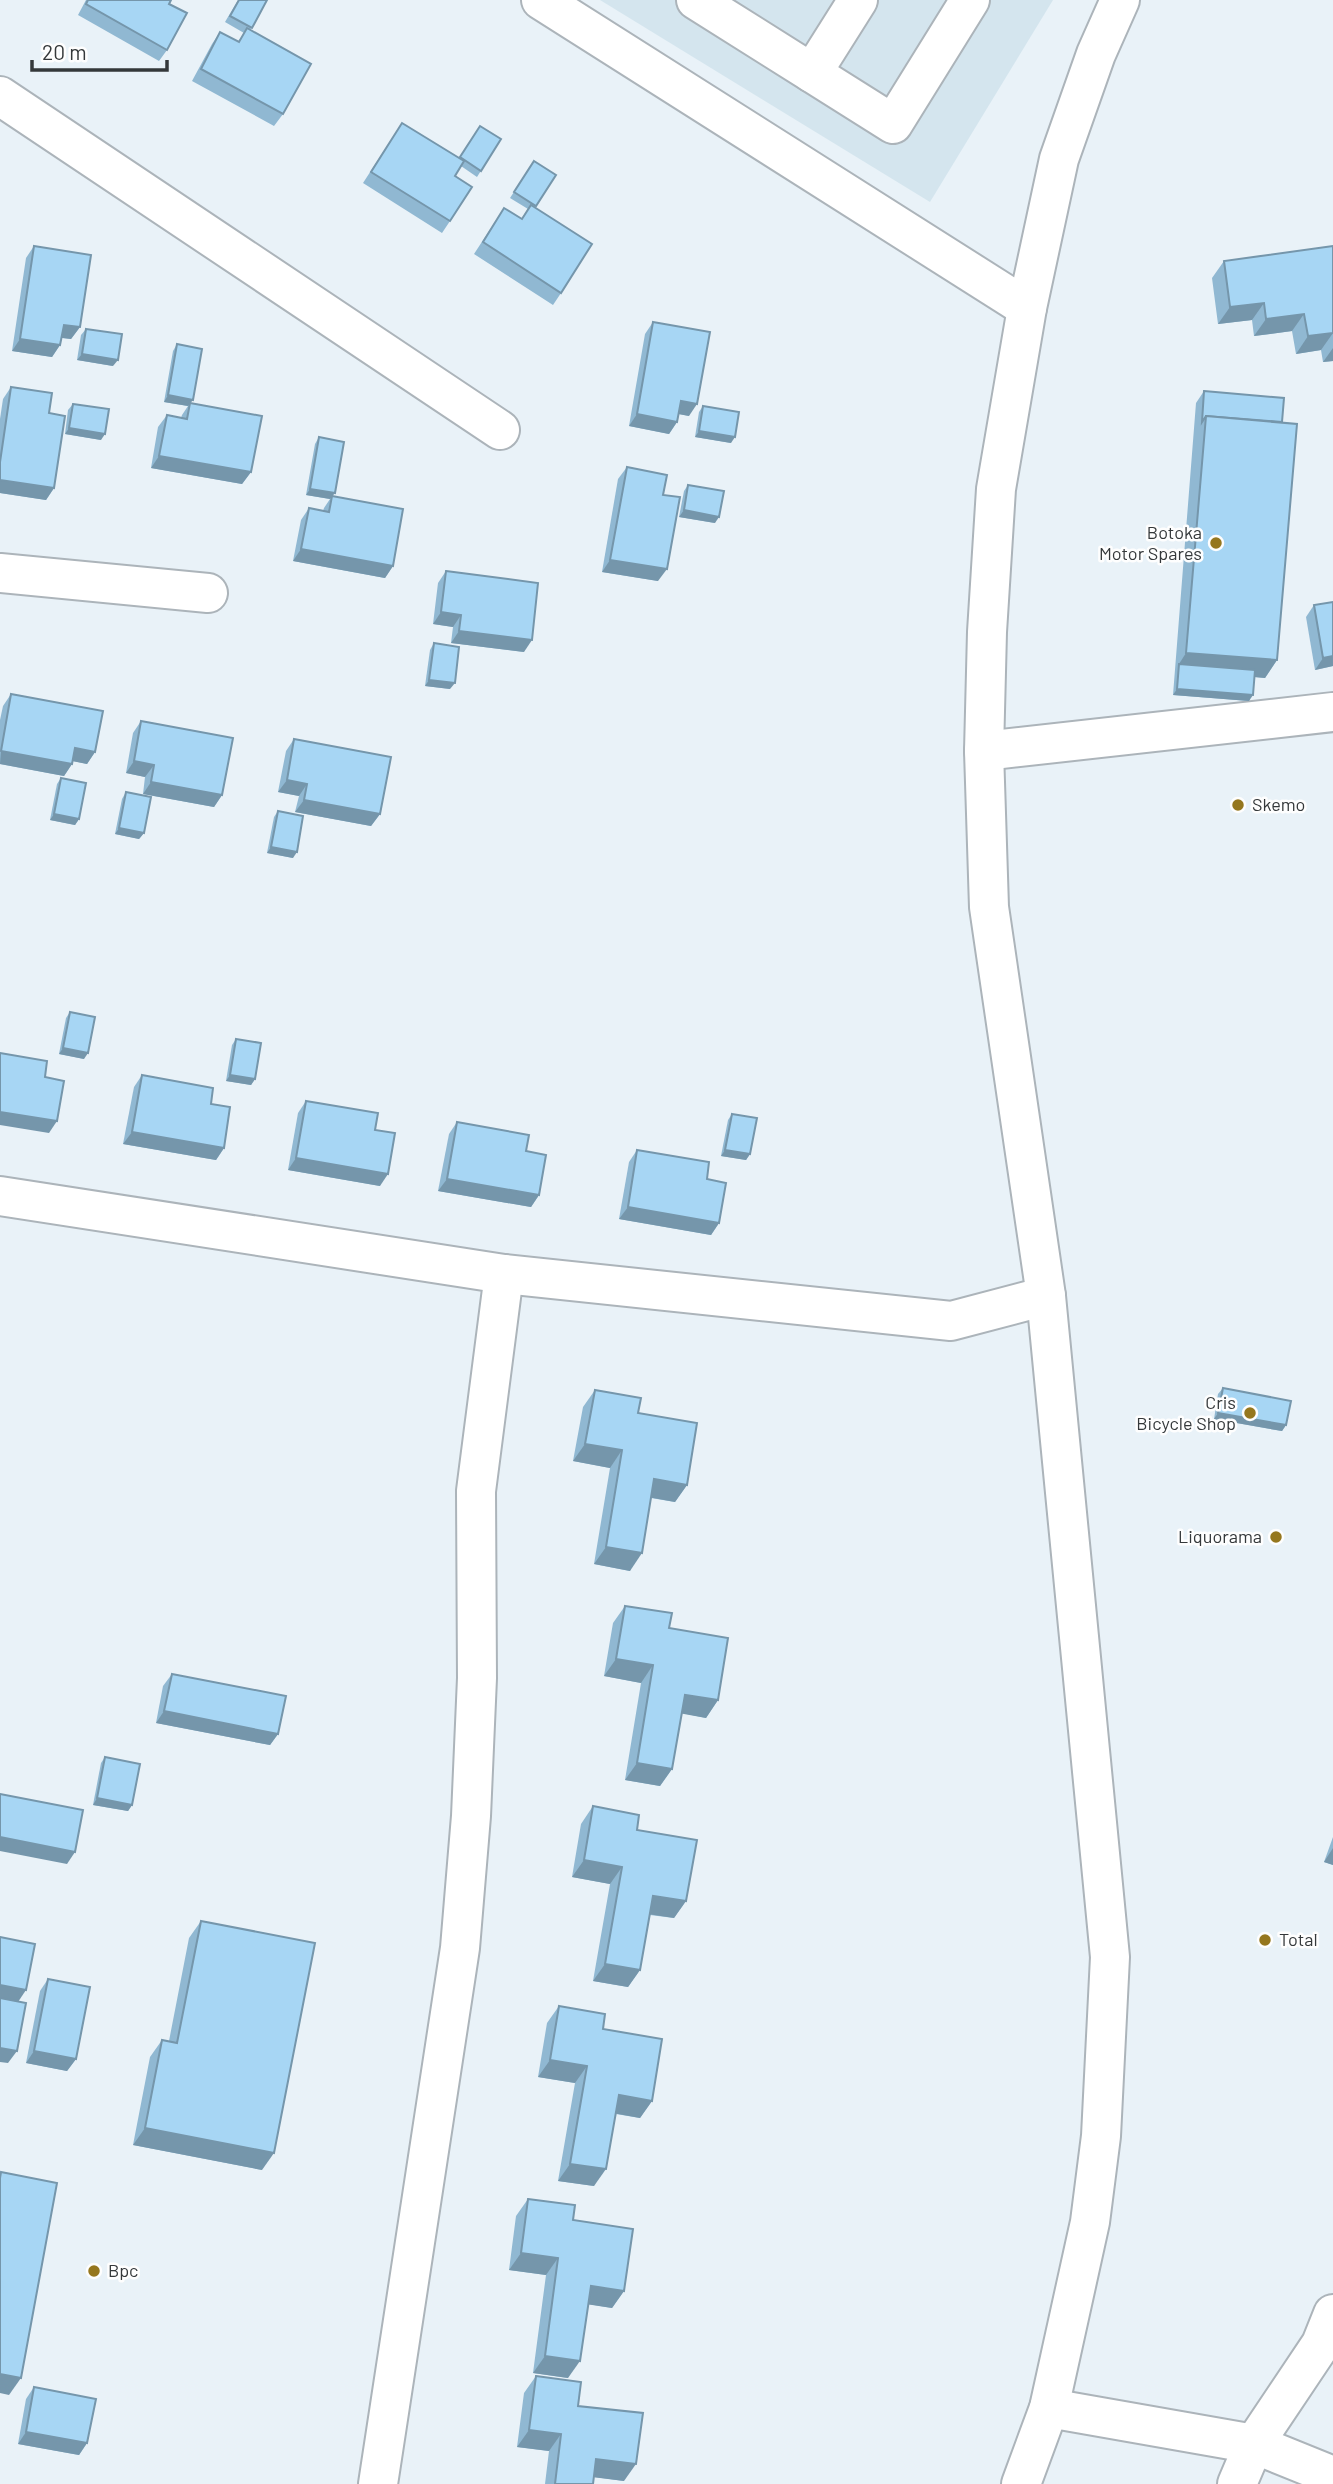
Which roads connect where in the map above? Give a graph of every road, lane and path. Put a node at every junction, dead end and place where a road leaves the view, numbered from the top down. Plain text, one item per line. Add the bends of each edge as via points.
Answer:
1 (541, 0) edge
2 (696, 0) edge
3 (858, 0) edge
4 (970, 0) edge
5 (1120, 0) edge
6 (812, 73) junction
7 (0, 96) edge
8 (1027, 307) junction
9 (500, 430) dead end
10 (0, 573) edge
11 (208, 593) dead end
12 (1333, 712) edge
13 (984, 751) junction
14 (0, 1196) edge
15 (504, 1274) junction
16 (1046, 1296) junction
17 (1333, 2314) edge
18 (1049, 2408) junction
19 (1254, 2444) junction
20 (1333, 2476) edge
21 (378, 2484) edge
22 (1021, 2484) edge
23 (1237, 2484) edge

1 - 8 street
2 - 6 street
3 - 6 street
4 - 6 street via 893,124
5 - 8 street via 1059,159
7 - 9 street
8 - 13 street via 996,489
10 - 11 street
12 - 13 street
13 - 16 street via 989,907
14 - 15 street
15 - 16 street via 951,1321
15 - 21 street via 476,1492 477,1678 460,1948
16 - 18 street via 1110,1956 1103,2109 1092,2210
17 - 19 street via 1321,2344
18 - 19 street
18 - 22 street
19 - 20 street
19 - 23 street

